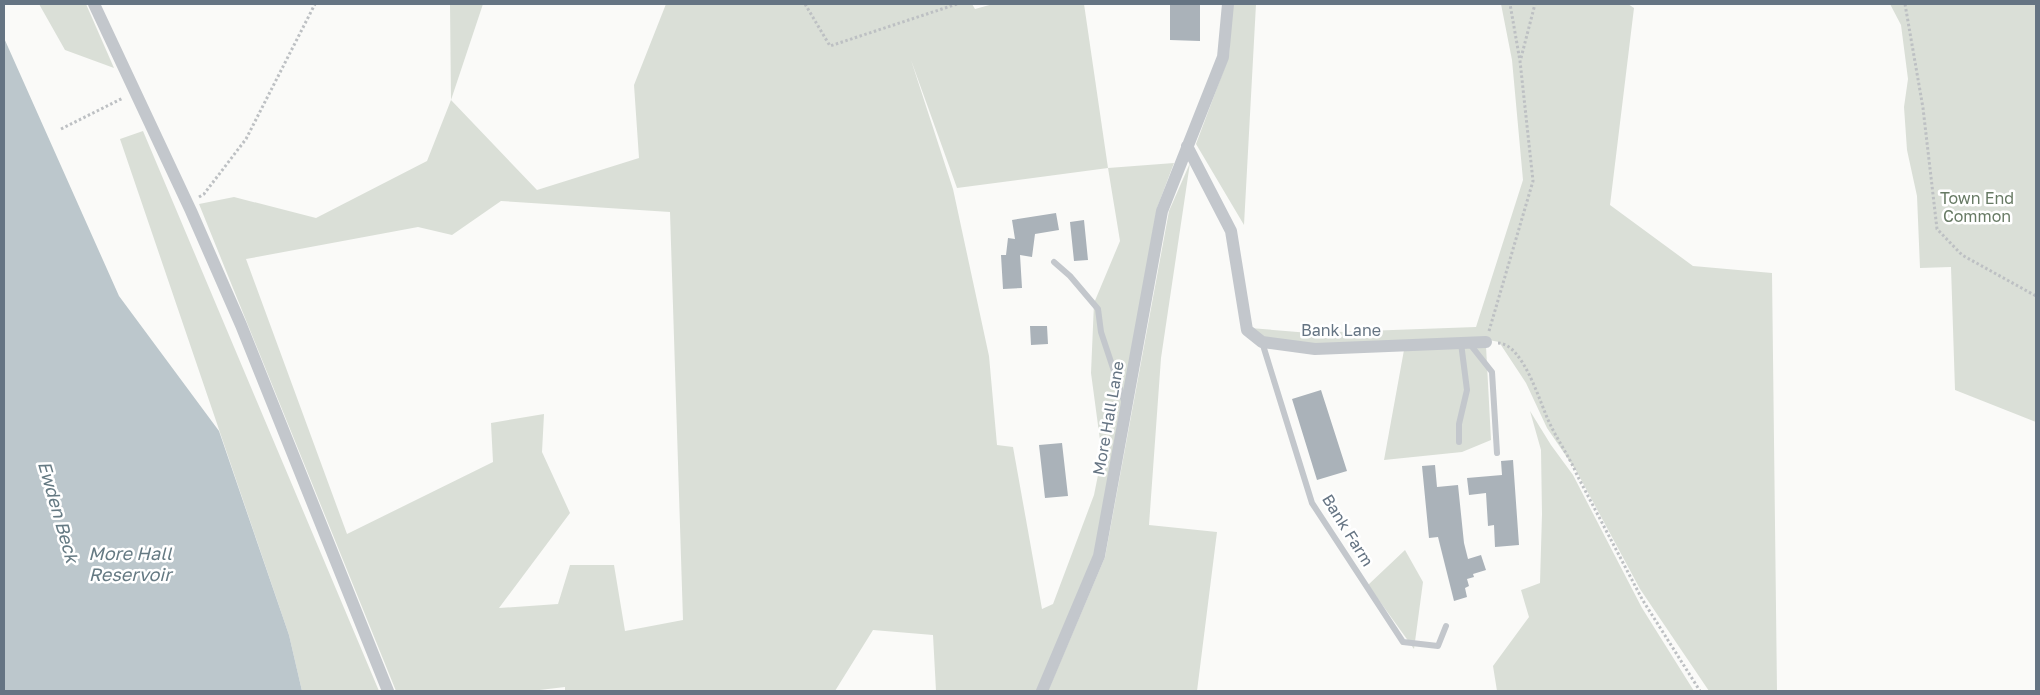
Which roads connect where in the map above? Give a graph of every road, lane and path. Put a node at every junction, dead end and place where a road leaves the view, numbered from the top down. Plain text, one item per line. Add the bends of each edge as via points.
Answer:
1 (94, 4) edge
2 (315, 4) edge
3 (806, 4) edge
4 (956, 4) edge
5 (1228, 4) edge
6 (1510, 4) edge
7 (1535, 4) edge
8 (1905, 4) edge
9 (1520, 61) junction
10 (135, 92) junction
11 (61, 129) dead end
12 (1188, 146) junction
13 (188, 204) junction
14 (1054, 262) dead end
15 (2036, 296) edge
16 (1262, 342) junction
17 (1486, 342) junction
18 (1465, 343) junction
19 (1126, 407) junction
20 (1459, 442) dead end
21 (1497, 453) dead end
22 (1446, 626) dead end
23 (388, 691) edge
24 (1042, 691) edge
25 (1700, 691) edge

1 - 10 street
2 - 13 path via 246,140 204,194
3 - 4 path via 830,46
5 - 12 street, More Hall Lane via 1223,57
6 - 9 path
7 - 9 path
8 - 15 path via 1923,108 1936,229 1962,255
9 - 17 path via 1533,181
10 - 11 path
10 - 13 street
12 - 16 street via 1230,231 1247,330
12 - 19 street, More Hall Lane via 1162,211
13 - 23 street via 245,335
14 - 19 lane via 1098,309 1101,332
16 - 18 street, Bank Lane via 1315,349
16 - 22 lane, Bank Farm via 1312,503 1403,642 1438,646
17 - 18 street, Bank Lane
17 - 25 path via 1510,346 1522,361 1550,425 1570,457 1642,599
18 - 20 lane via 1467,390 1459,424
18 - 21 lane via 1492,372
19 - 24 street, More Hall Lane via 1099,556

